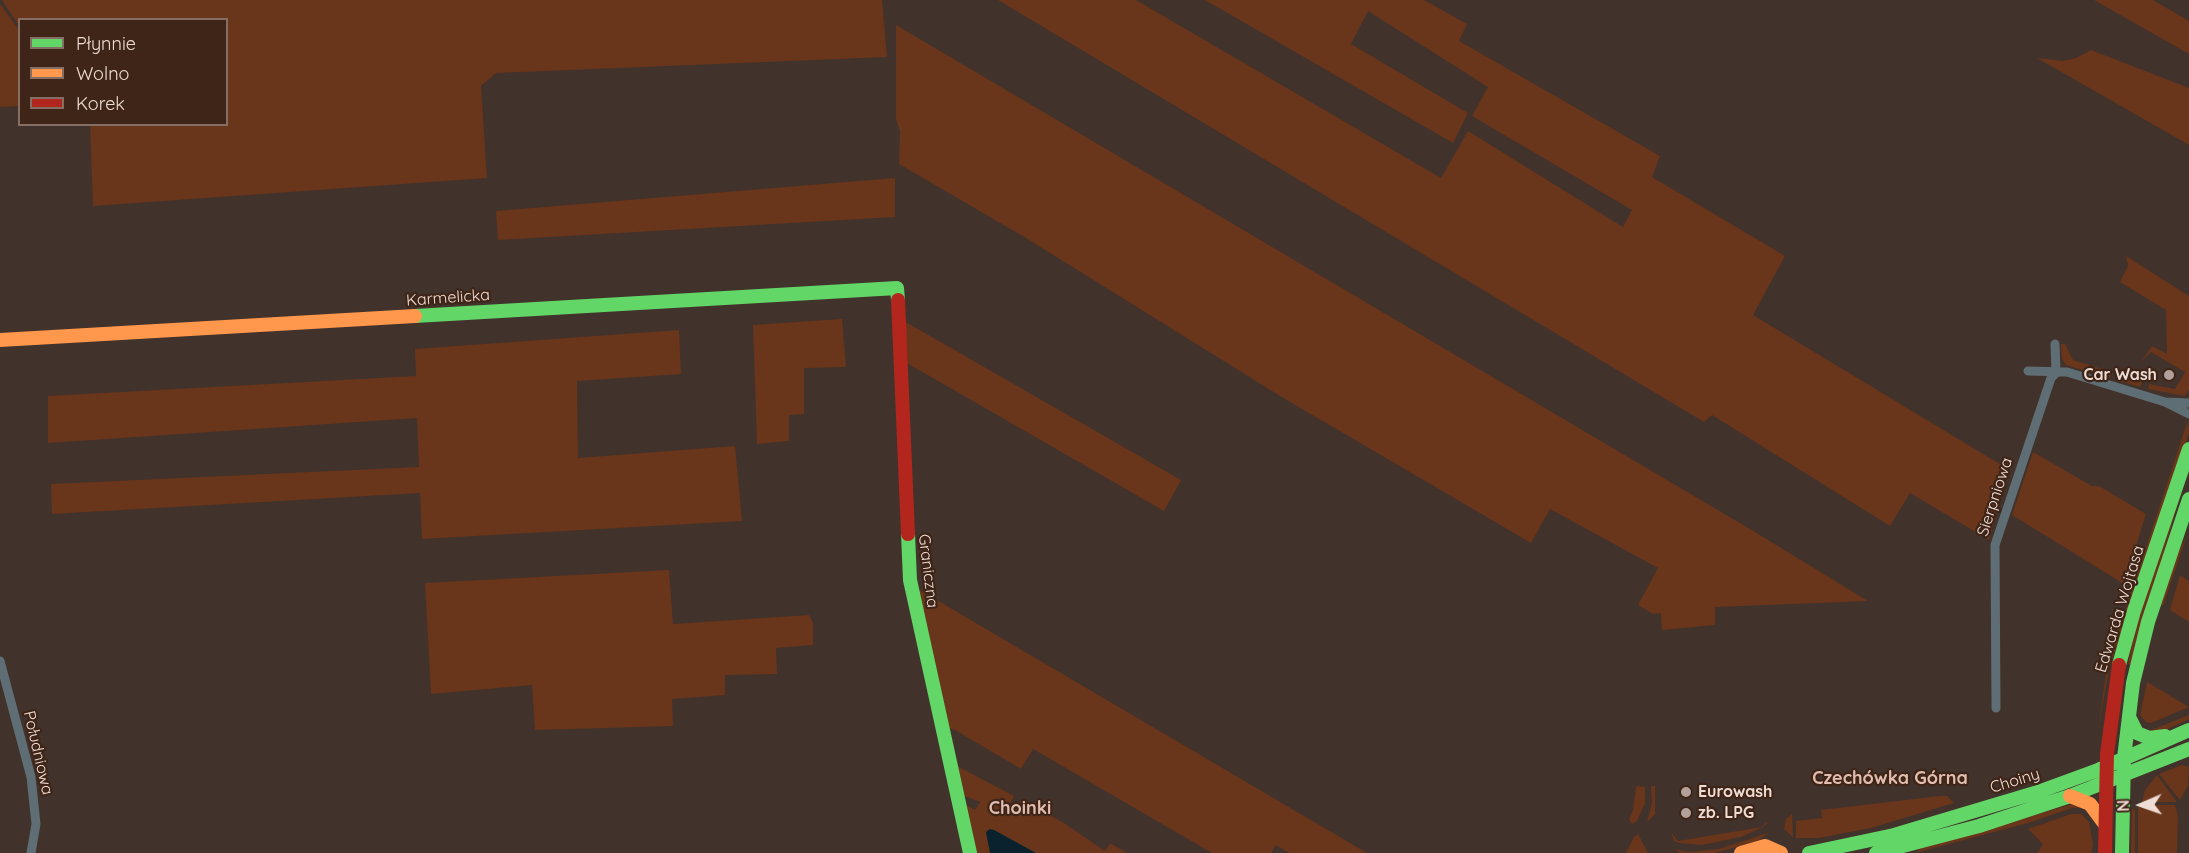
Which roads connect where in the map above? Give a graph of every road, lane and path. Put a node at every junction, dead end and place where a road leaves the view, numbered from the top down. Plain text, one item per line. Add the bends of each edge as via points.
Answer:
1 (897, 288) joint
2 (0, 340) edge
3 (2055, 344) dead end
4 (2028, 371) dead end
5 (2056, 373) junction
6 (2165, 402) junction
7 (2189, 403) edge
8 (2189, 414) edge
9 (2189, 449) edge
10 (2189, 499) edge
11 (0, 661) edge
12 (1996, 708) dead end
13 (2128, 714) junction
14 (2184, 732) edge
15 (2189, 749) edge
16 (2124, 758) junction
17 (2106, 766) junction
18 (2145, 768) junction
19 (2123, 777) junction
20 (2106, 784) junction
21 (2070, 796) junction
22 (2122, 798) junction
23 (2105, 825) junction
24 (31, 853) edge
25 (970, 853) edge
26 (1742, 853) edge
27 (1781, 853) edge
28 (1809, 853) edge
29 (1876, 853) edge
30 (2105, 853) edge
31 (2122, 853) edge

1 - 2 street, Karmelicka
1 - 25 street, Graniczna via 909,570
3 - 5 street
4 - 5 street
5 - 6 street via 2067,372
5 - 12 street, Sierpniowa via 2051,378 1995,545
6 - 7 street
6 - 8 street
9 - 17 street, Edwarda Wojtasa via 2134,610 2119,667
10 - 13 street, Edwarda Wojtasa via 2148,622
11 - 24 street, Południowa via 31,777 36,824
13 - 14 street via 2134,729 2142,735 2154,738
13 - 16 street, Edwarda Wojtasa
14 - 16 street, Choiny
15 - 18 street, Choiny
16 - 17 street, Choiny
16 - 19 street, Edwarda Wojtasa
17 - 20 street, Edwarda Wojtasa
17 - 28 street, Choiny via 2038,792 1894,835
18 - 19 street, Choiny
18 - 22 street
19 - 20 street, Choiny
19 - 22 street, Edwarda Wojtasa
20 - 21 street, Choiny
20 - 23 street, Edwarda Wojtasa
21 - 23 street via 2094,807
21 - 29 street, Choiny via 1979,826
22 - 31 street, Edwarda Wojtasa
23 - 30 street, Edwarda Wojtasa
26 - 27 street via 1765,846

